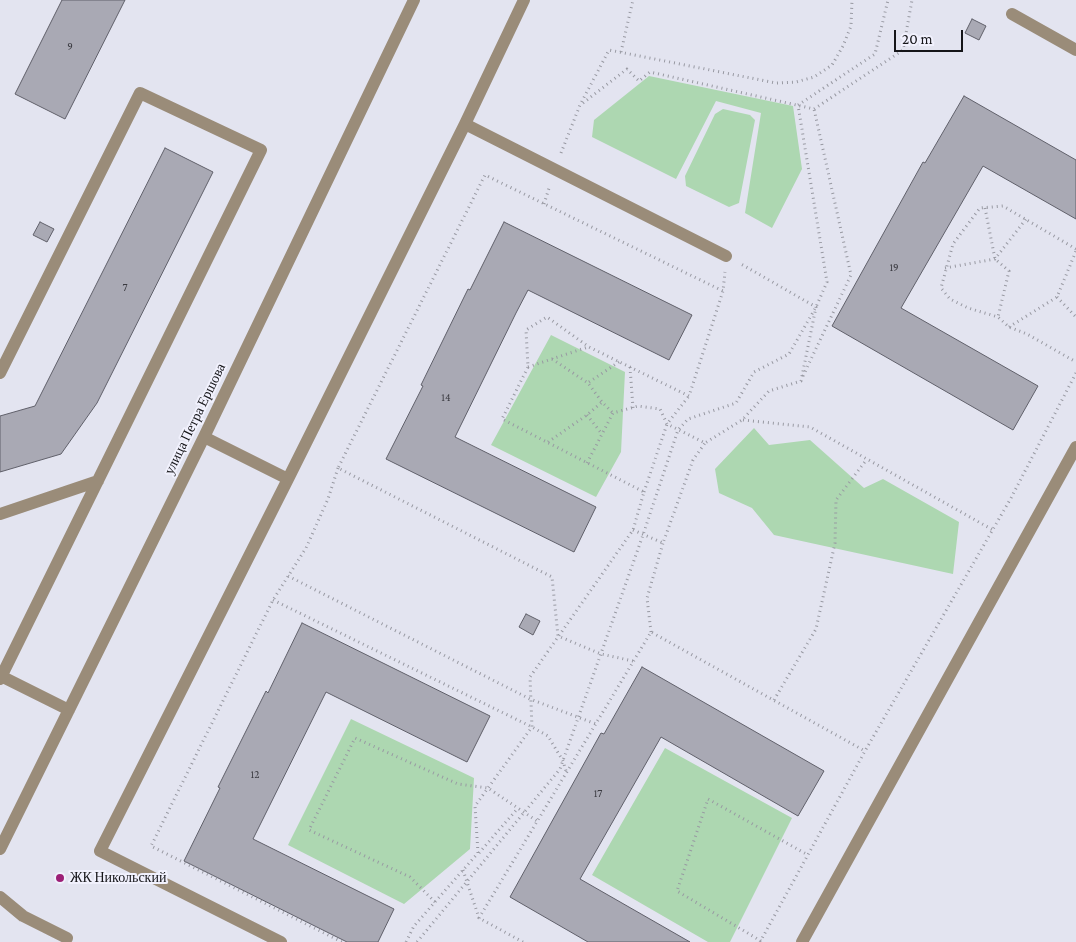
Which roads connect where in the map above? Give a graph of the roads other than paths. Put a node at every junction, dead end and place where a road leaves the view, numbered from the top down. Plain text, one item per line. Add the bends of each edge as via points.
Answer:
1 (414, 0) edge
2 (524, 0) edge
3 (1012, 14) dead end
4 (1076, 50) edge
5 (464, 124) junction
6 (726, 256) road end
7 (0, 373) edge
8 (204, 437) junction
9 (1076, 447) edge
10 (288, 479) junction
11 (98, 481) junction
12 (0, 514) edge
13 (1, 677) edge
14 (68, 710) junction
15 (0, 849) edge
16 (0, 897) edge
17 (67, 938) dead end
18 (282, 942) edge
19 (802, 942) edge

1 - 8 street, улица Петра Ершова
2 - 5 street
3 - 4 street
5 - 6 street
5 - 10 street
7 - 11 street via 140,92 261,150
8 - 10 street
8 - 14 street, улица Петра Ершова
9 - 19 street
10 - 18 street via 100,852
11 - 12 street
11 - 13 street
13 - 14 street
14 - 15 street, улица Петра Ершова
16 - 17 street via 23,916

